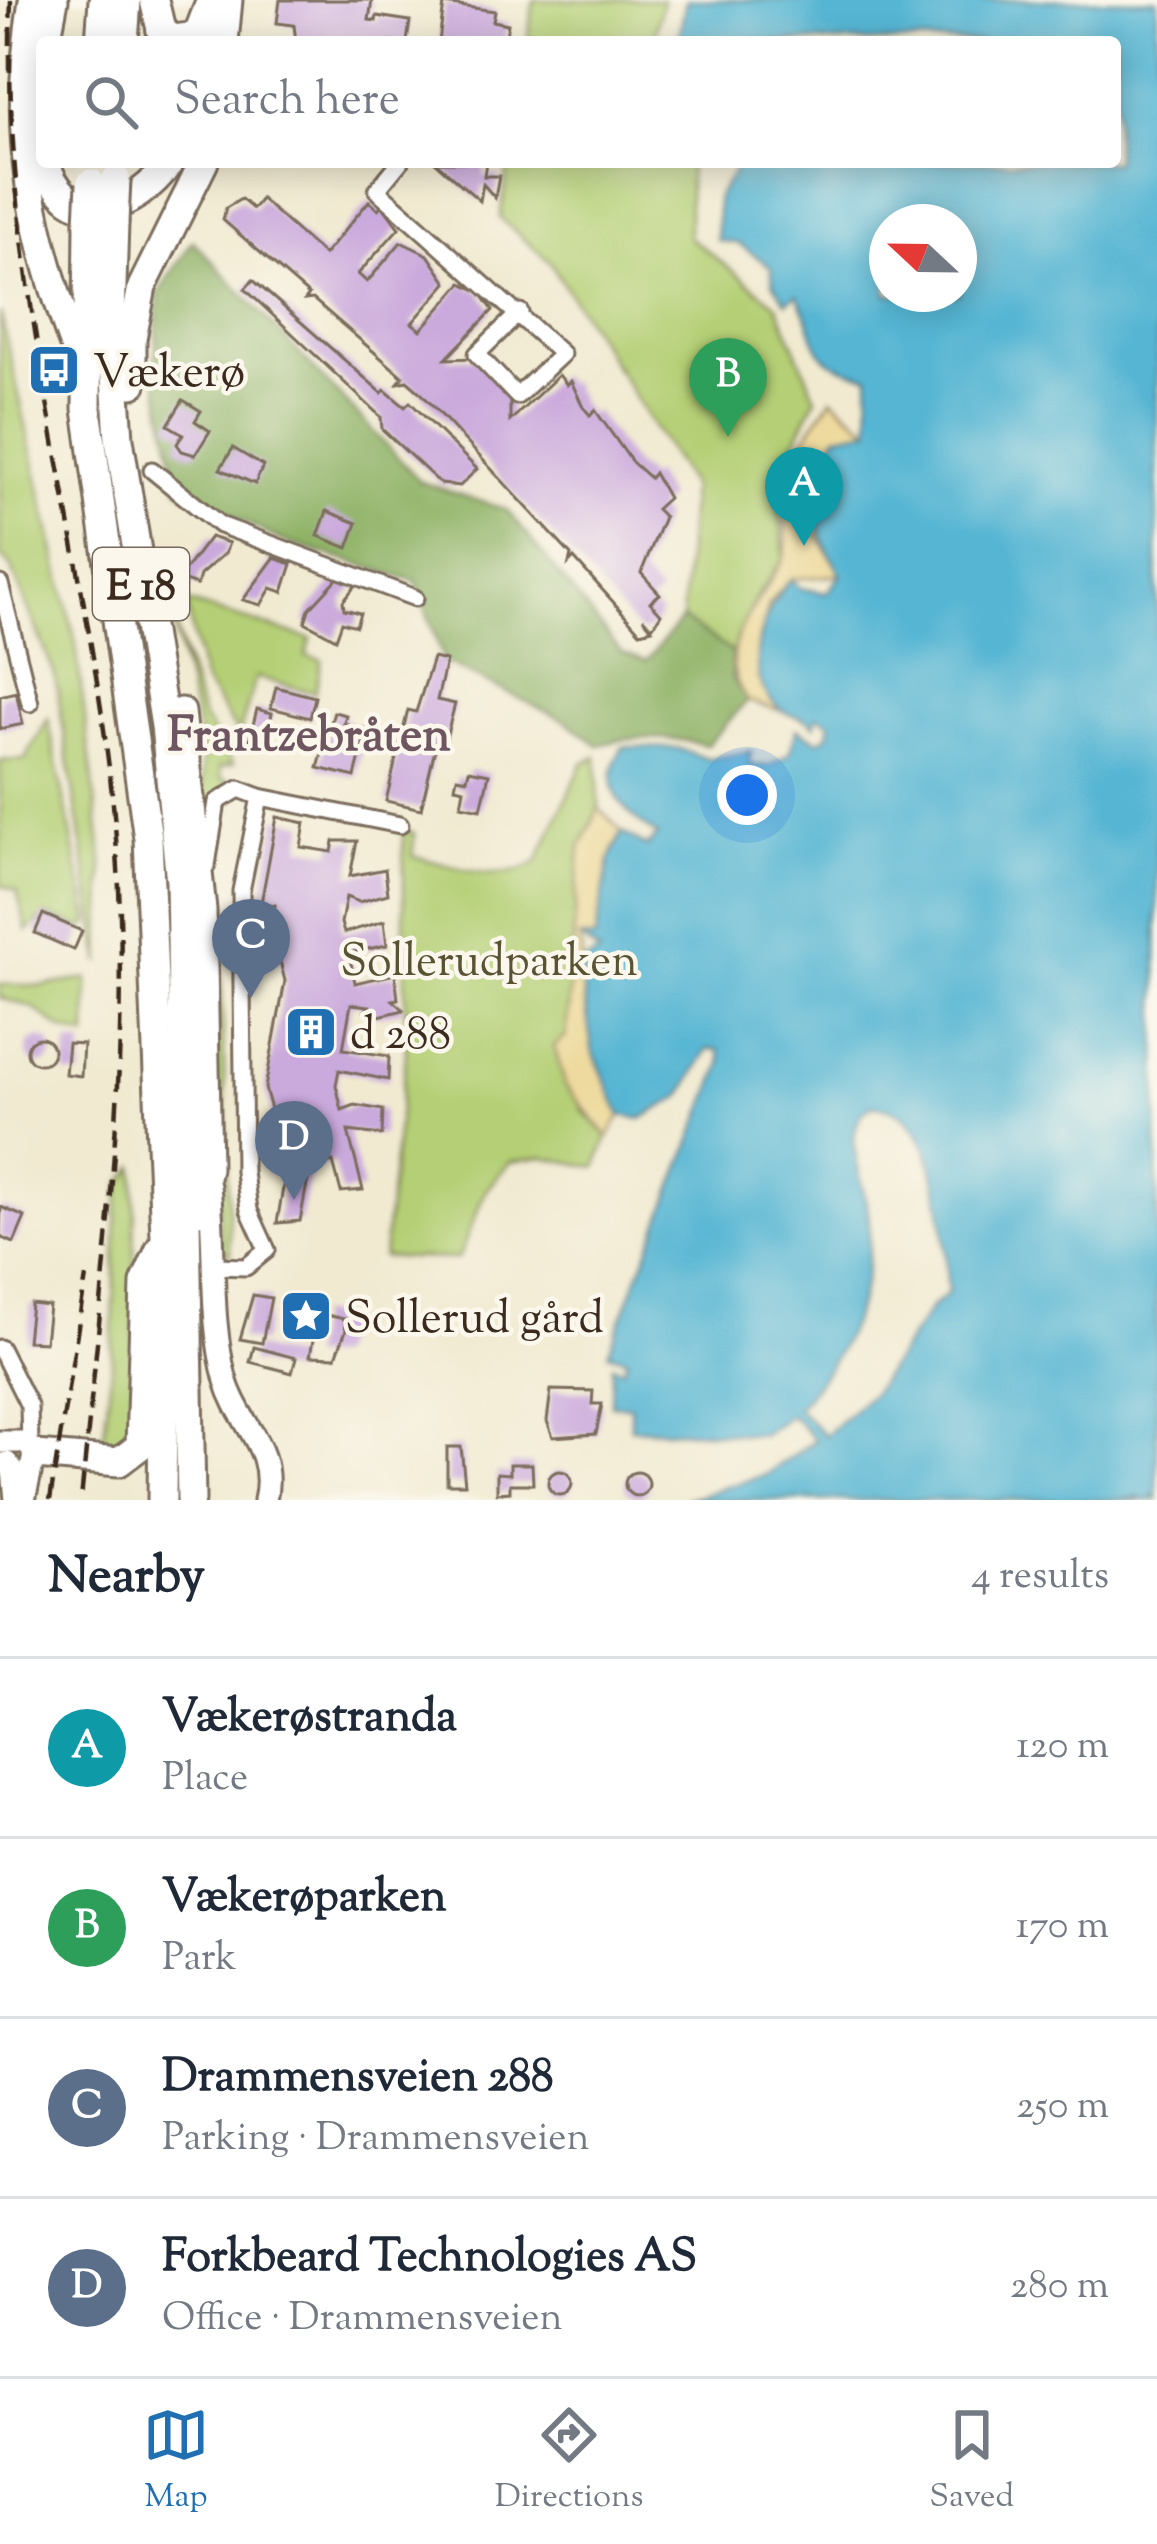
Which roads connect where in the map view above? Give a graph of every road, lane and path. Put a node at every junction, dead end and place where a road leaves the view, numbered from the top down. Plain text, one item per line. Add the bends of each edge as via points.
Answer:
1 (33, 0) edge
2 (54, 0) edge
3 (103, 0) edge
4 (127, 0) edge
5 (154, 0) edge
6 (211, 0) edge
7 (228, 0) edge
8 (47, 36) edge
9 (100, 36) edge
10 (124, 36) edge
11 (163, 36) edge
12 (197, 36) edge
13 (225, 36) edge
14 (49, 168) edge
15 (164, 168) edge
16 (395, 168) edge
17 (104, 171) edge
18 (197, 175) edge
19 (102, 223) junction
20 (520, 312) junction
21 (86, 379) junction
22 (152, 470) dead end
23 (0, 584) edge
24 (416, 598) dead end
25 (30, 703) dead end
26 (260, 797) junction
27 (400, 825) dead end
28 (202, 910) junction
29 (207, 1168) junction
30 (177, 1244) junction
31 (217, 1266) junction
32 (0, 1348) edge
33 (18, 1469) edge
34 (162, 1491) edge
35 (266, 1497) edge
36 (191, 1500) edge

1 - 21 highway via 23,115 27,192
2 - 8 highway
3 - 9 highway
4 - 10 highway
5 - 11 highway
6 - 12 highway
7 - 13 highway
14 - 15 highway via 70,199 99,208 133,201
16 - 20 street via 377,190
17 - 19 highway, E 18, bridge
18 - 28 highway via 149,266 131,359 140,476 182,718
19 - 21 highway, E 18
19 - 30 highway, E 18 via 119,439 176,831
20 - 20 street via 477,353 517,396 562,354
21 - 30 highway, E 18 via 95,488 145,802
22 - 24 street via 220,525
23 - 25 street
26 - 27 street
26 - 28 street via 239,789 224,794 212,816
26 - 31 street via 241,891 242,1055 245,1198 266,1250 256,1264
28 - 29 highway
29 - 30 highway
29 - 31 street
30 - 33 highway, E 18 via 145,1282 140,1446 126,1460
30 - 34 highway, E 18
30 - 36 highway, E 18
31 - 35 street via 219,1351 232,1398 265,1449
32 - 33 street via 29,1406

